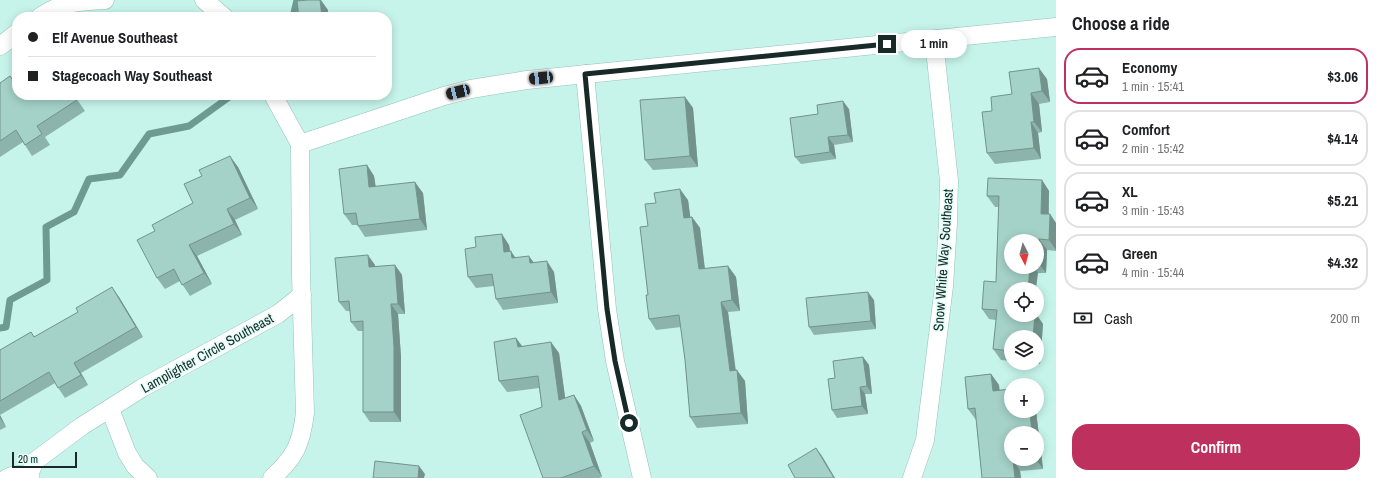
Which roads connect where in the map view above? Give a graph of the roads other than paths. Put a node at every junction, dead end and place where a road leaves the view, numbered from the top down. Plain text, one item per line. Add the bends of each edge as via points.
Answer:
1 (105, 0) edge
2 (204, 0) edge
3 (48, 12) edge
4 (218, 12) edge
5 (1056, 27) edge
6 (12, 37) edge
7 (934, 40) junction
8 (0, 46) edge
9 (585, 74) junction
10 (275, 100) edge
11 (300, 144) junction
12 (302, 295) junction
13 (110, 409) junction
14 (7, 478) edge
15 (29, 478) edge
16 (148, 478) edge
17 (272, 478) edge
18 (642, 478) edge
19 (912, 478) edge

1 - 3 street via 66,4
2 - 4 street
5 - 7 street
6 - 8 street
7 - 9 street
7 - 19 street, Snow White Way Southeast via 949,181 948,223 944,286 925,440
9 - 11 street via 472,89
9 - 18 street via 607,309 615,361
10 - 11 street
11 - 12 street
12 - 13 street, Lamplighter Circle Southeast via 278,314 142,388
12 - 17 street via 305,413 303,434 296,451
13 - 15 street, Lamplighter Circle Southeast via 82,426 36,461
13 - 16 street via 127,453 135,466
14 - 15 street, Lamplighter Circle Southeast via 22,475

